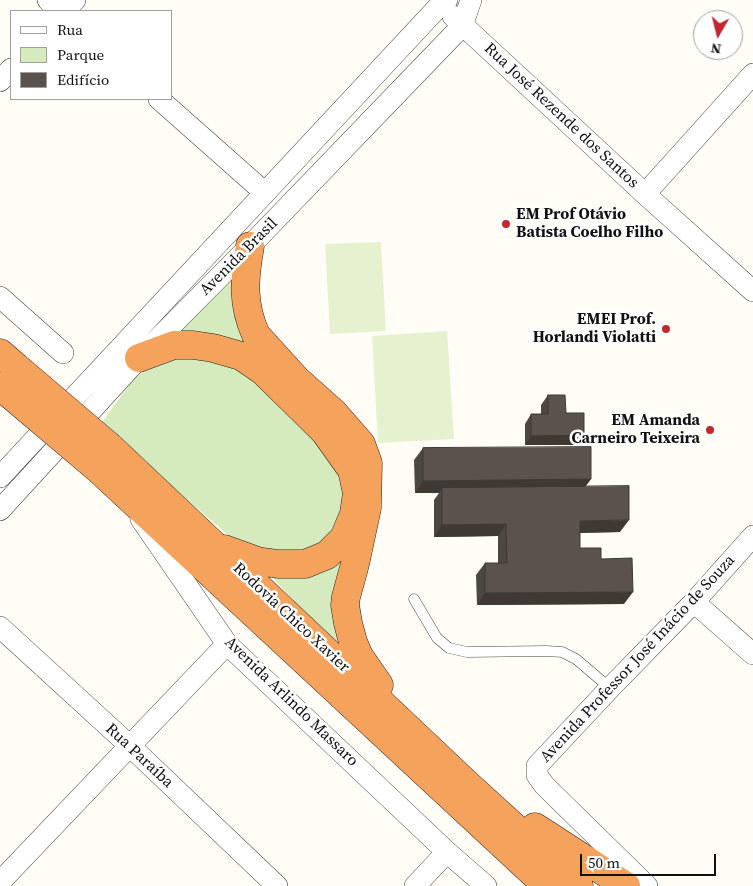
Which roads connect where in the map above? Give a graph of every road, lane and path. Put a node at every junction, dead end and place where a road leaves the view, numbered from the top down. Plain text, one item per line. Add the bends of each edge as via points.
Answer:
1 (48, 0) edge
2 (75, 0) edge
3 (471, 0) edge
4 (442, 1) edge
5 (59, 10) edge
6 (65, 10) edge
7 (462, 26) junction
8 (10, 70) edge
9 (753, 74) edge
10 (0, 81) edge
11 (160, 100) edge
12 (264, 192) junction
13 (645, 194) junction
14 (250, 246) junction
15 (753, 291) edge
16 (0, 298) edge
17 (63, 353) dead end
18 (139, 358) junction
19 (5, 368) edge
20 (103, 458) junction
21 (0, 477) edge
22 (123, 494) junction
23 (0, 510) edge
24 (753, 536) edge
25 (215, 545) junction
26 (414, 599) dead end
27 (694, 602) junction
28 (0, 627) edge
29 (227, 644) junction
30 (753, 654) edge
31 (610, 688) junction
32 (406, 726) junction
33 (130, 746) junction
34 (468, 785) junction
35 (447, 852) junction
36 (0, 882) edge
37 (277, 886) edge
38 (415, 886) edge
39 (486, 886) edge
40 (547, 886) edge
41 (579, 886) edge
42 (626, 886) edge
43 (647, 886) edge

1 - 5 street
2 - 6 street
3 - 7 street, Avenida Brasil
4 - 7 street, Rua José Rezende dos Santos
4 - 12 street, Avenida Brasil
7 - 13 street, Rua José Rezende dos Santos
7 - 14 street, Avenida Brasil
8 - 10 street
9 - 13 street
11 - 12 street
12 - 21 street, Avenida Brasil
13 - 15 street, Rua José Rezende dos Santos
14 - 18 street, Avenida Brasil
14 - 32 highway via 246,303 256,335 355,437 368,463 366,508 346,597 346,612 359,656
16 - 17 street
18 - 23 street, Avenida Brasil
18 - 25 highway via 174,345 213,348 241,356 263,371 325,432 352,470 357,493 354,514 344,538 326,555 305,564 278,564
19 - 20 highway, Rodovia Chico Xavier, bridge
20 - 22 highway, Rodovia Chico Xavier
20 - 25 highway, Rodovia Chico Xavier
22 - 29 street, Avenida Arlindo Massaro
22 - 40 highway, Rodovia Chico Xavier
24 - 27 street, Avenida Professor José Inácio de Souza
25 - 32 highway, Rodovia Chico Xavier
26 - 31 lane via 437,638 449,648 467,652 562,652 576,659
27 - 30 street
27 - 31 street, Avenida Professor José Inácio de Souza
28 - 33 street, Rua Paraíba
29 - 33 street
29 - 35 street, Avenida Arlindo Massaro
31 - 43 street, Avenida Professor José Inácio de Souza via 537,766 537,775
32 - 34 highway, Rodovia Chico Xavier
33 - 36 street
33 - 37 street, Rua Paraíba
34 - 41 highway, Rodovia Chico Xavier
34 - 42 highway
35 - 38 street
35 - 39 street, Avenida Arlindo Massaro

